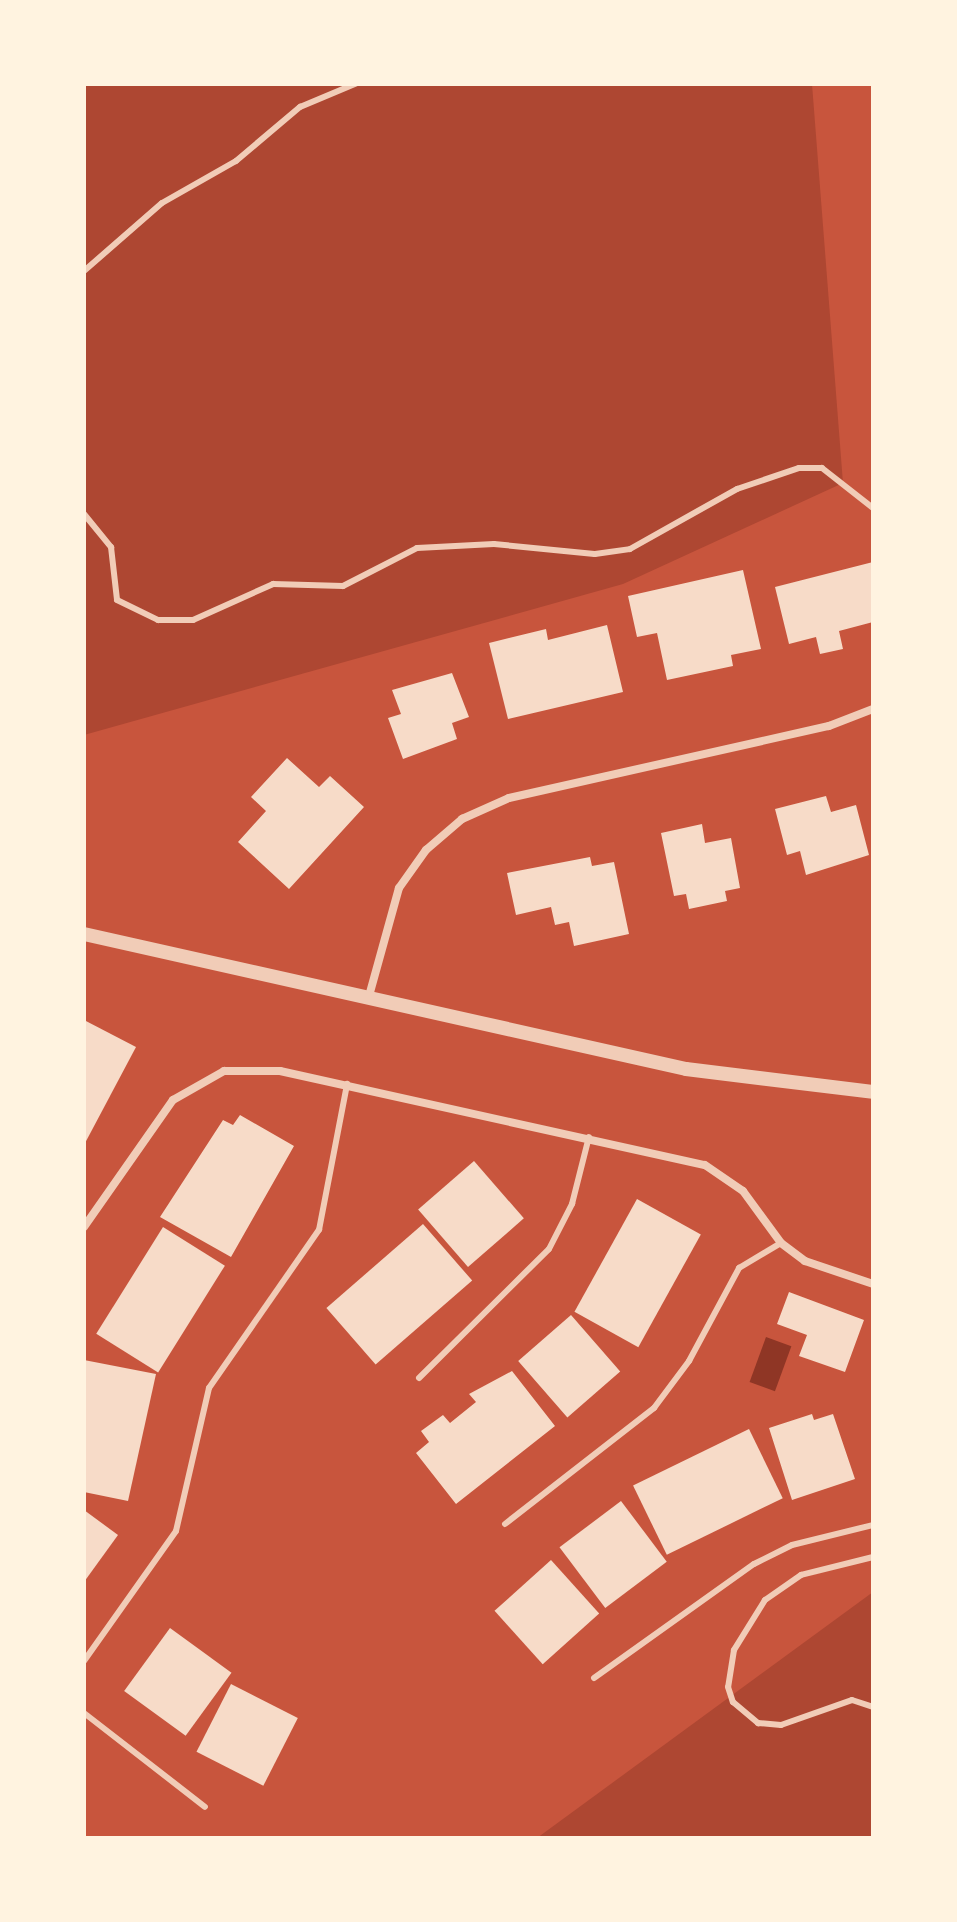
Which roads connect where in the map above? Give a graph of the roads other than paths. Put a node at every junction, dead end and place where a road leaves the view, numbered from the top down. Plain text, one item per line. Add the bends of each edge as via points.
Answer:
1 (355, 84) edge
2 (84, 271) edge
3 (873, 508) edge
4 (84, 514) edge
5 (873, 709) edge
6 (84, 934) edge
7 (369, 996) junction
8 (347, 1084) junction
9 (873, 1092) edge
10 (589, 1137) junction
11 (84, 1227) edge
12 (781, 1243) junction
13 (873, 1284) edge
14 (419, 1378) dead end
15 (505, 1524) dead end
16 (873, 1525) edge
17 (873, 1557) edge
18 (84, 1661) edge
19 (594, 1678) dead end
20 (873, 1707) edge
21 (84, 1713) edge
22 (205, 1807) dead end

1 - 2 lane via 300,107 236,161 162,203
3 - 4 lane via 822,468 799,468 737,489 630,549 595,554 427,547 343,586 273,584 193,620 158,620 117,600 111,547
5 - 7 street via 829,726 509,798 462,819 426,850 399,888
6 - 7 street
7 - 9 street via 712,1074
8 - 10 street
8 - 11 street via 252,1069 195,1086 153,1119
8 - 18 lane via 319,1230 209,1388 176,1531
10 - 12 street via 705,1165 743,1191
10 - 14 lane via 572,1204 549,1249
12 - 13 street via 830,1275
12 - 15 lane via 739,1268 689,1361 654,1408
16 - 19 lane via 792,1545 754,1564
17 - 20 lane via 801,1575 765,1600 734,1650 728,1687 733,1702 758,1723 781,1725 852,1700
21 - 22 lane

